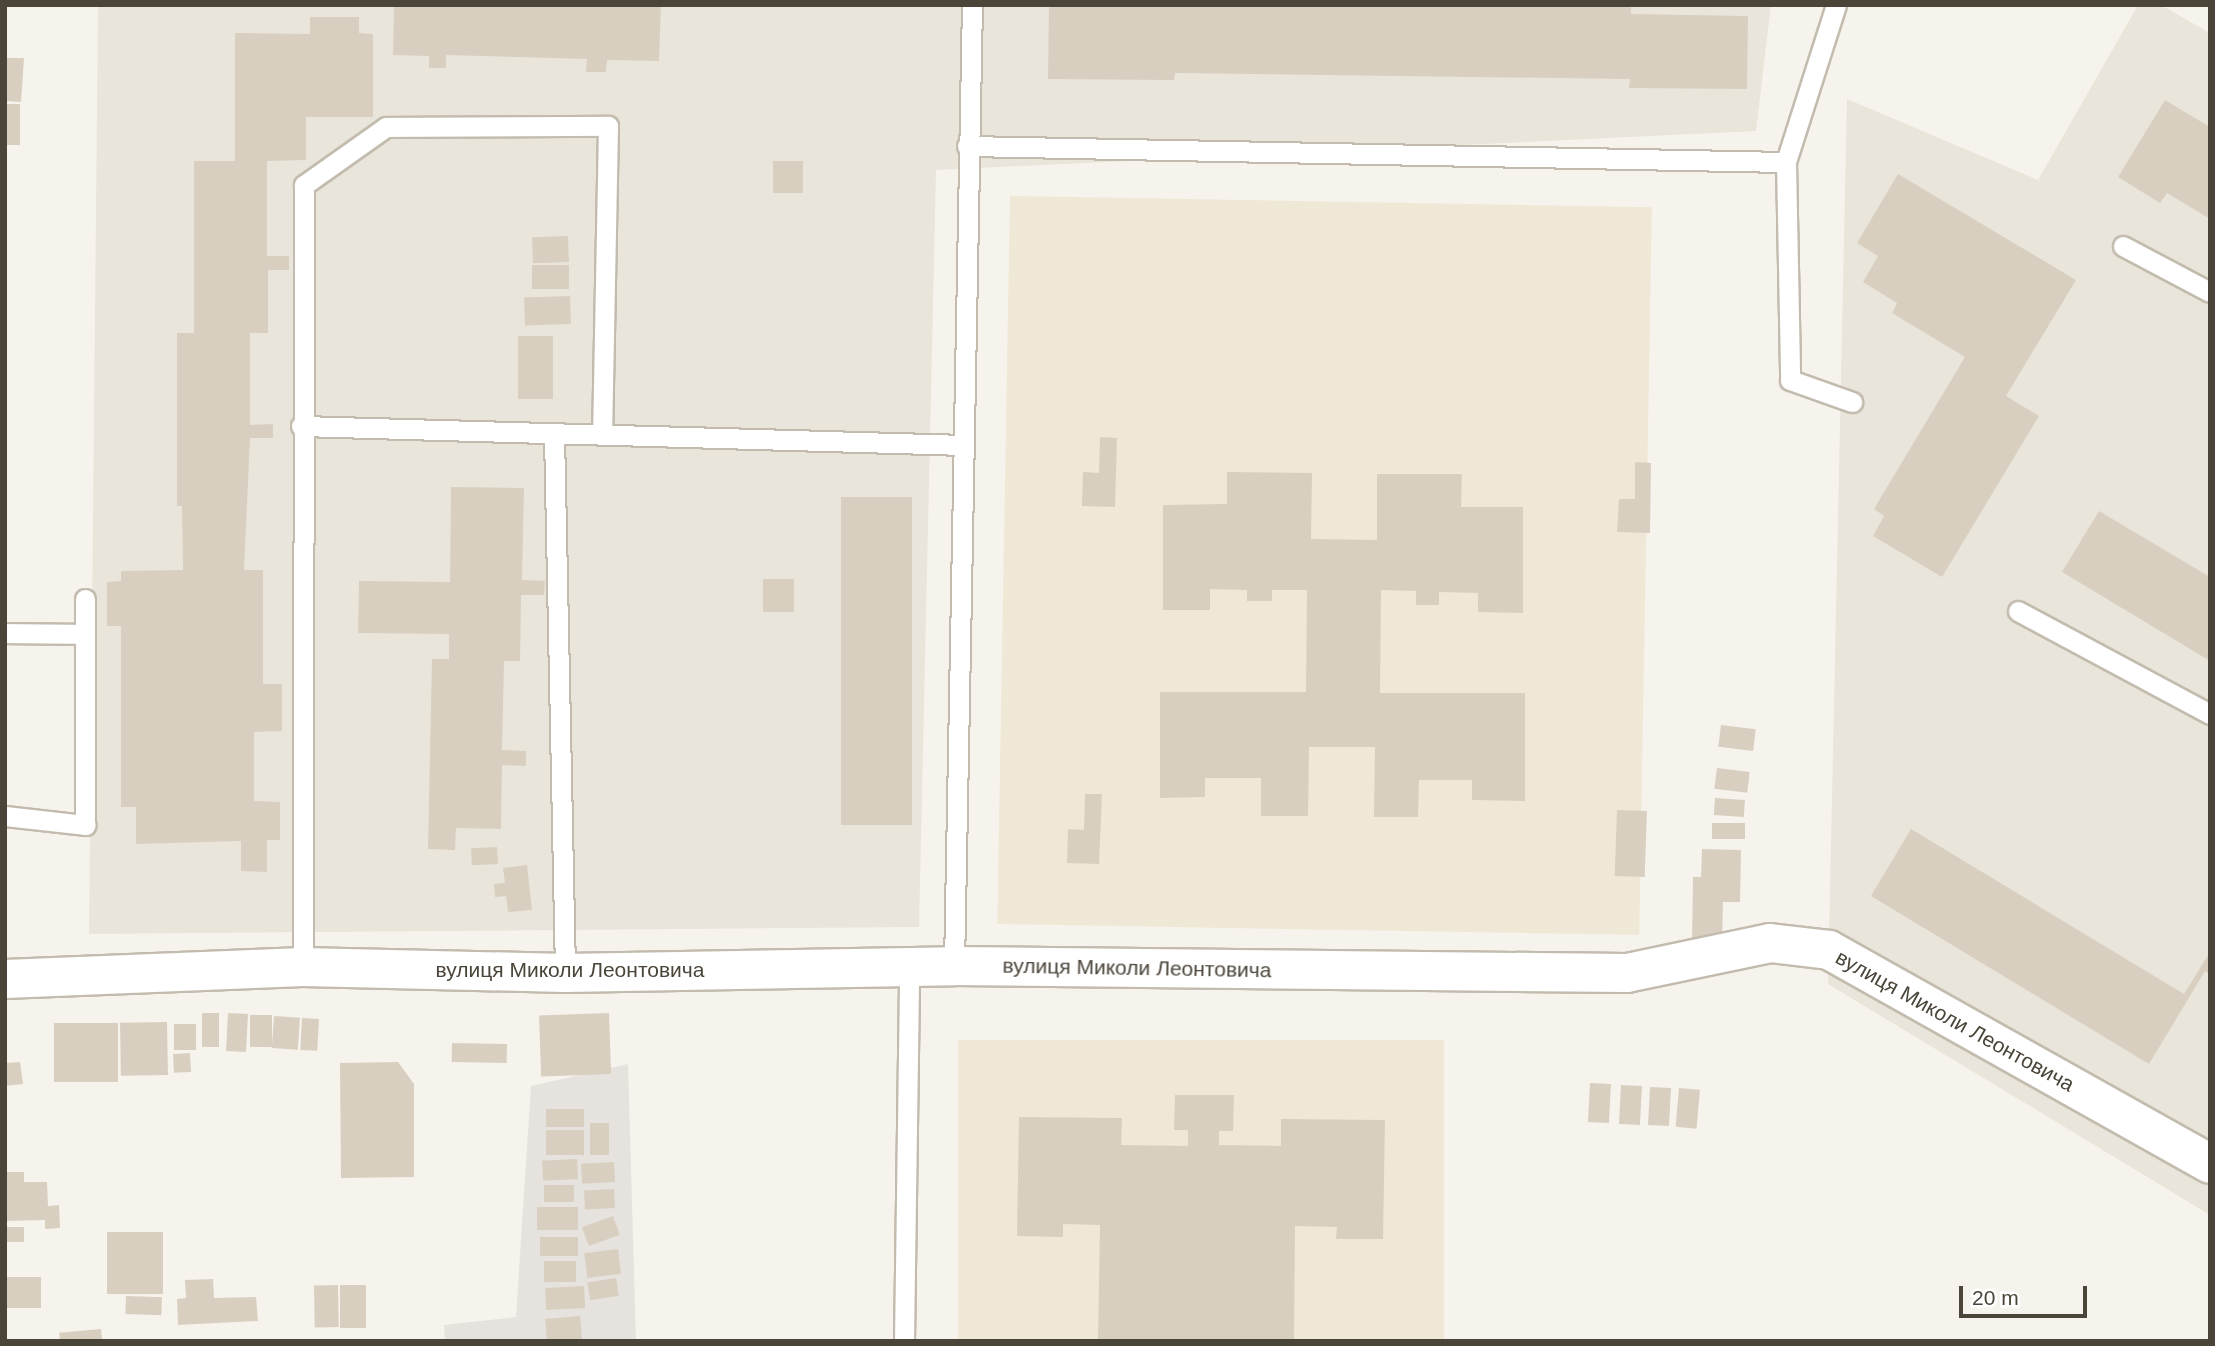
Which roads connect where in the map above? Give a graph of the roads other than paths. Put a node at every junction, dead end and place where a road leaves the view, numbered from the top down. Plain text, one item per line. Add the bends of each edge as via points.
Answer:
1 (972, 5) edge
2 (1836, 5) edge
3 (967, 146) junction
4 (1786, 162) junction
5 (2123, 247) dead end
6 (2210, 292) edge
7 (1852, 402) dead end
8 (300, 426) junction
9 (554, 433) junction
10 (602, 435) junction
11 (964, 445) junction
12 (85, 599) dead end
13 (2018, 611) dead end
14 (5, 633) edge
15 (85, 634) junction
16 (2210, 714) edge
17 (5, 816) edge
18 (954, 966) junction
19 (303, 967) junction
20 (909, 967) junction
21 (565, 973) junction
22 (5, 979) edge
23 (2210, 1164) edge
24 (904, 1341) edge

1 - 3 lane
2 - 4 lane
3 - 4 lane
3 - 11 lane
4 - 7 lane via 1790,380
5 - 6 lane
8 - 9 lane
8 - 10 lane via 304,185 386,127 608,126
8 - 19 lane
9 - 10 lane
9 - 21 lane
10 - 11 lane
11 - 18 lane
12 - 15 lane
13 - 16 lane
14 - 15 lane
15 - 17 lane via 85,825
18 - 20 street, вулиця Миколи Леонтовича
18 - 23 street, вулиця Миколи Леонтовича via 1627,973 1770,943 1829,950
19 - 21 street, вулиця Миколи Леонтовича
19 - 22 street, вулиця Миколи Леонтовича
20 - 21 street, вулиця Миколи Леонтовича
20 - 24 lane

